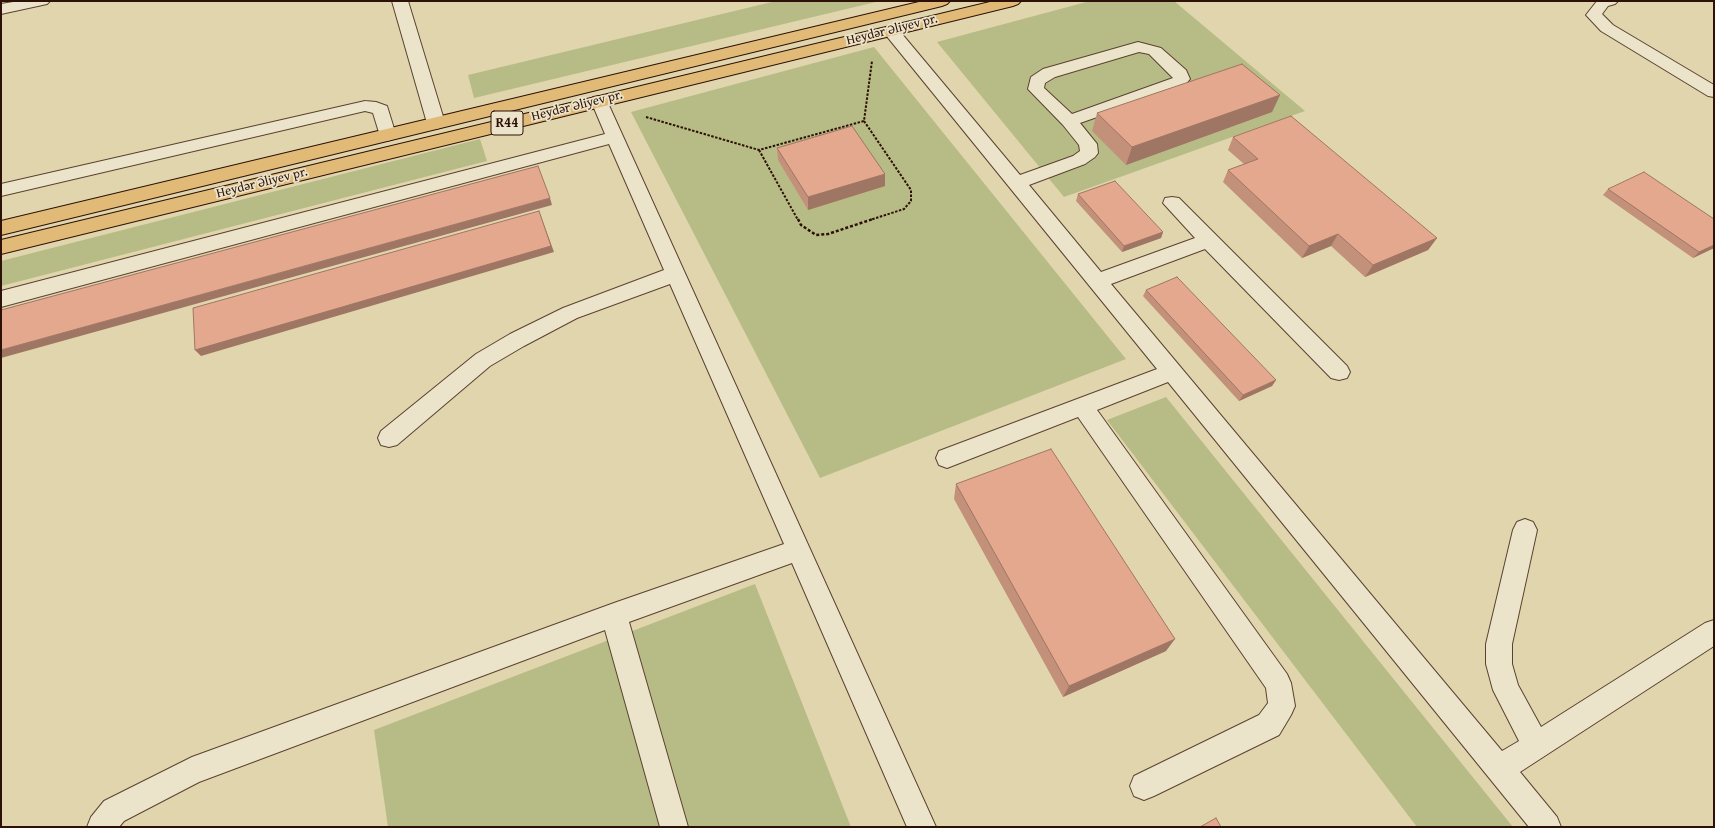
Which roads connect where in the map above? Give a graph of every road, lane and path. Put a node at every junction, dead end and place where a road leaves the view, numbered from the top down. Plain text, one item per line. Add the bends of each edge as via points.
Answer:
1 (42, 1) edge
2 (400, 1) edge
3 (942, 1) edge
4 (1013, 1) edge
5 (1610, 1) edge
6 (1, 9) edge
7 (891, 30) junction
8 (873, 54) dead end
9 (1714, 92) edge
10 (599, 100) junction
11 (646, 117) dead end
12 (864, 121) junction
13 (1069, 121) junction
14 (436, 123) junction
15 (387, 135) junction
16 (614, 137) junction
17 (759, 150) junction
18 (1017, 183) junction
19 (1, 190) edge
20 (1172, 203) dead end
21 (1, 228) edge
22 (1209, 240) junction
23 (1, 248) edge
24 (675, 274) junction
25 (1097, 281) junction
26 (1, 299) edge
27 (1172, 372) junction
28 (1339, 372) dead end
29 (1082, 406) junction
30 (389, 438) dead end
31 (947, 458) dead end
32 (1525, 530) dead end
33 (798, 550) junction
34 (614, 615) junction
35 (1714, 632) edge
36 (1537, 746) junction
37 (1500, 769) junction
38 (1144, 786) dead end
39 (101, 827) edge
40 (674, 827) edge
41 (922, 827) edge
42 (1547, 827) edge

1 - 6 street
2 - 14 street
3 - 14 main road, Heydər Əliyev pr. / R44
4 - 7 main road, Heydər Əliyev pr. / R44
5 - 9 street via 1603,3 1594,15 1607,28
7 - 10 main road, Heydər Əliyev pr. / R44
7 - 18 street
8 - 12 path
10 - 16 street
10 - 23 main road, Heydər Əliyev pr. / R44
11 - 17 path
12 - 17 path
12 - 17 path via 911,190 911,201 904,209 828,234 816,235 801,225
13 - 13 street via 1036,89 1037,81 1049,74 1138,47 1155,51 1180,74 1182,79 1177,83
13 - 18 street via 1088,144 1089,153 1079,160
14 - 15 main road, Heydər Əliyev pr. / R44
15 - 19 street via 381,110 365,106
15 - 21 main road, Heydər Əliyev pr. / R44
16 - 24 street
16 - 26 street
18 - 25 street
20 - 22 street
22 - 25 street
22 - 28 street
24 - 30 street via 570,313 517,340 483,360
24 - 33 street
25 - 27 street
27 - 29 street
27 - 37 street
29 - 31 street
29 - 38 street via 1278,683 1282,706 1269,725
32 - 36 street via 1499,644 1499,664 1506,690
33 - 34 street
33 - 41 street
34 - 39 street via 192,771 114,812
34 - 40 street
35 - 36 street
36 - 37 street
37 - 42 street

